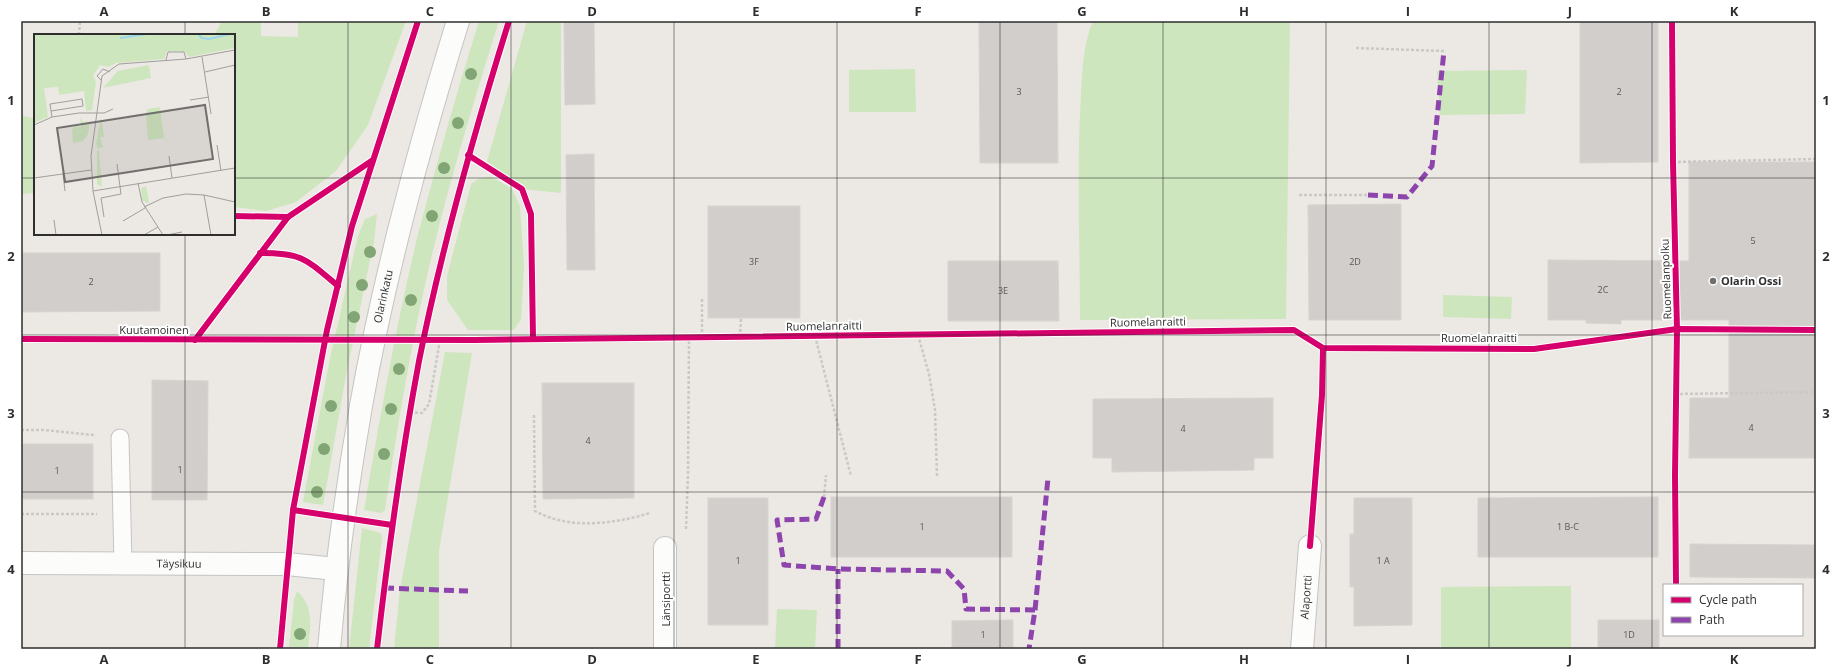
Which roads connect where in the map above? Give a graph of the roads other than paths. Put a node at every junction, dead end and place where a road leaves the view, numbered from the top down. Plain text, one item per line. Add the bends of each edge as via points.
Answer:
1 (458, 21) edge
2 (120, 438) road end
3 (1310, 546) dead end
4 (665, 548) dead end
5 (21, 563) edge
6 (123, 563) junction
7 (336, 569) junction
8 (329, 649) edge
9 (665, 649) edge
10 (1302, 649) edge

1 - 7 main road, Olarinkatu via 433,100 383,298 361,406
2 - 6 lane
3 - 10 main road, Alaportti
4 - 9 main road, Länsiportti
5 - 6 main road, Täysikuu
6 - 7 main road, Täysikuu via 287,564
7 - 8 main road, Olarinkatu

